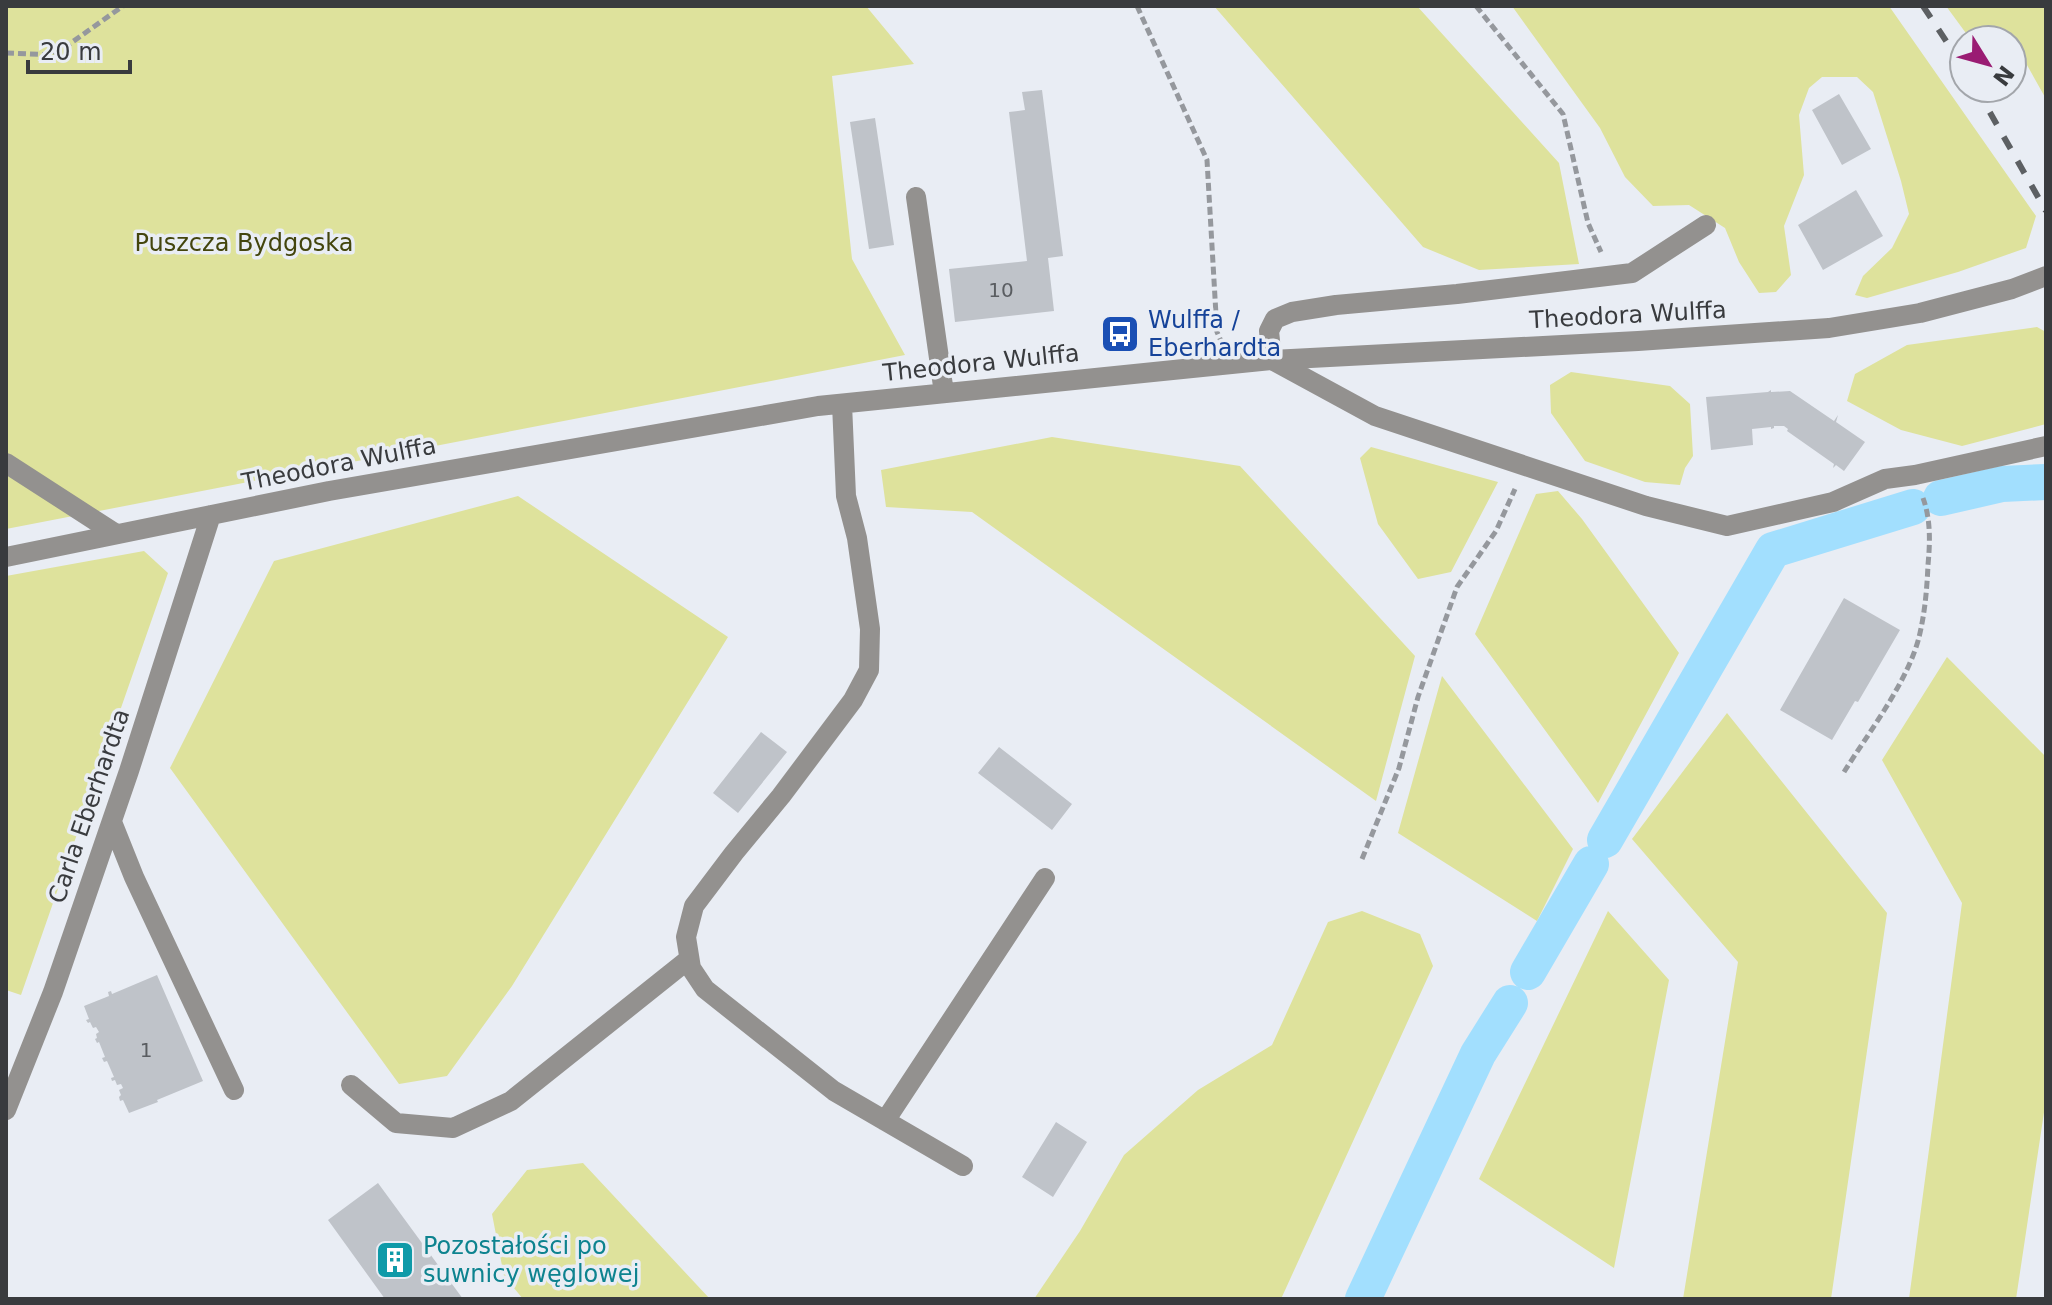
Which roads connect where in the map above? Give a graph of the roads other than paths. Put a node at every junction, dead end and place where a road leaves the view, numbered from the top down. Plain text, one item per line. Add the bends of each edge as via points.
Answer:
1 (916, 197) dead end
2 (1706, 225) dead end
3 (2046, 276) edge
4 (1272, 360) junction
5 (944, 393) junction
6 (842, 404) junction
7 (2046, 446) edge
8 (6, 463) edge
9 (211, 515) junction
10 (116, 534) junction
11 (6, 557) edge
12 (112, 822) junction
13 (1045, 878) dead end
14 (689, 959) junction
15 (351, 1085) dead end
16 (234, 1090) dead end
17 (6, 1110) edge
18 (885, 1121) junction
19 (963, 1166) dead end

1 - 5 street
2 - 4 street via 1632,273 1292,312 1275,319 1269,331
3 - 4 street, Theodora Wulffa via 1920,313 1829,328
4 - 5 street, Theodora Wulffa
4 - 7 street via 1375,416 1646,506 1727,526 1833,502 1885,479
5 - 6 street, Theodora Wulffa
6 - 9 street, Theodora Wulffa via 500,460
6 - 14 street via 846,496 870,629 869,670 853,700 694,906 686,937
8 - 10 street
9 - 10 street, Theodora Wulffa
9 - 12 street, Carla Eberhardta
10 - 11 street, Theodora Wulffa
12 - 16 street
12 - 17 street, Carla Eberhardta
13 - 18 street
14 - 15 street via 511,1101 453,1128 396,1123
14 - 18 street via 705,989 834,1091
18 - 19 street

